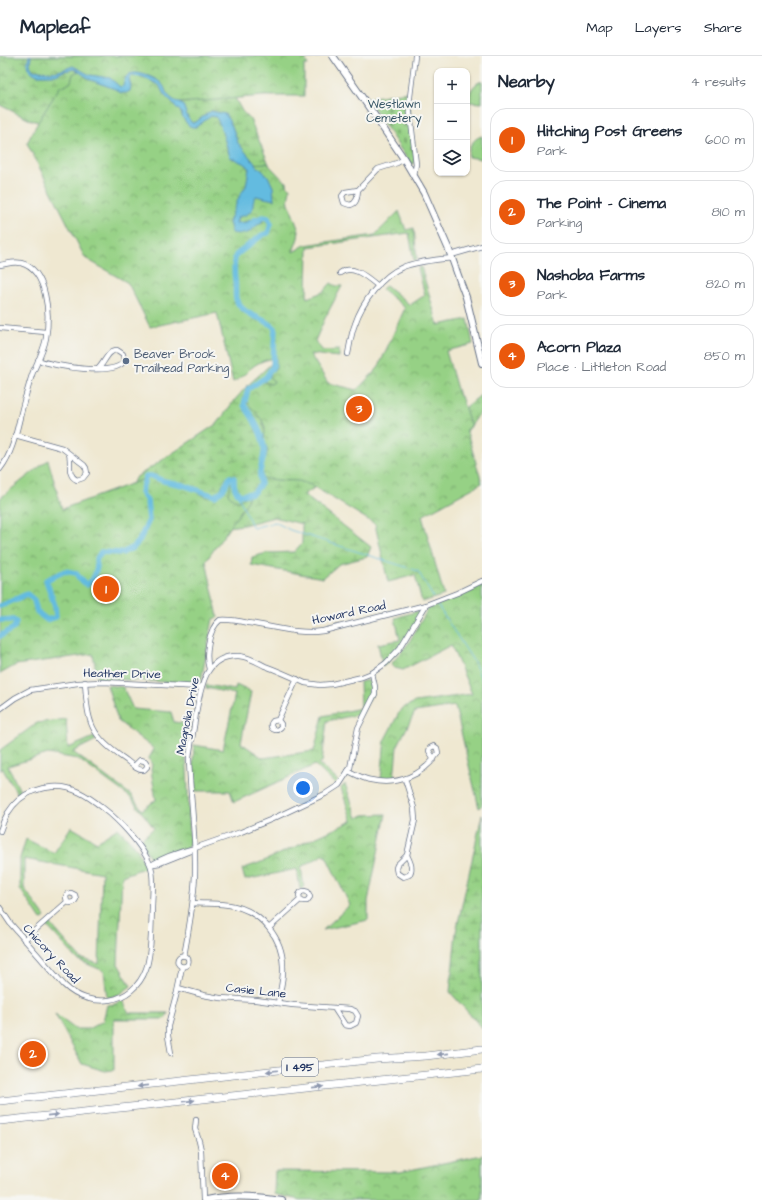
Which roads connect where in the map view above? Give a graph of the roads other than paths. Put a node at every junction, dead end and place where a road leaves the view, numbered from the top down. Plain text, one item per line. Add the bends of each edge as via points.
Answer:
1 (333, 56) edge
2 (415, 56) edge
3 (404, 159) junction
4 (414, 176) junction
5 (358, 190) dead end
6 (482, 246) edge
7 (451, 257) junction
8 (0, 265) edge
9 (340, 273) dead end
10 (378, 286) junction
11 (0, 328) edge
12 (46, 332) junction
13 (348, 354) dead end
14 (38, 360) junction
15 (482, 363) edge
16 (98, 369) junction
17 (15, 435) junction
18 (69, 454) junction
19 (0, 469) edge
20 (482, 581) edge
21 (426, 605) junction
22 (209, 669) junction
23 (372, 673) junction
24 (297, 679) junction
25 (86, 682) junction
26 (201, 687) junction
27 (0, 709) edge
28 (278, 720) dead end
29 (434, 759) dead end
30 (134, 766) dead end
31 (348, 771) junction
32 (405, 779) junction
33 (0, 831) edge
34 (195, 848) junction
35 (407, 855) junction
36 (151, 865) junction
37 (300, 900) dead end
38 (67, 902) dead end
39 (193, 903) junction
40 (0, 908) edge
41 (269, 928) junction
42 (24, 940) junction
43 (178, 988) junction
44 (278, 1003) junction
45 (334, 1008) junction
46 (482, 1050) edge
47 (171, 1052) dead end
48 (482, 1070) edge
49 (0, 1101) edge
50 (196, 1120) dead end
51 (0, 1122) edge
52 (203, 1200) edge
53 (206, 1200) edge
54 (281, 1200) edge

1 - 3 main road
2 - 4 street via 409,105 416,164
3 - 4 main road
3 - 5 street via 378,169
4 - 7 main road via 424,193
6 - 7 street
7 - 10 street via 402,267
7 - 15 main road via 466,297
8 - 12 street via 18,263 29,266 34,271 46,299
9 - 10 street via 345,270 357,272
10 - 13 street via 359,314
11 - 12 street
12 - 14 street
14 - 16 street via 61,366
14 - 17 street
16 - 16 street via 121,365 125,359 123,354 118,350 111,352
17 - 18 street via 60,448
17 - 19 street via 9,455
18 - 18 street via 70,473 76,479 83,478 86,468
20 - 21 street, Howard Road
21 - 22 street, Howard Road via 315,632 220,620 212,630 208,644
21 - 23 street, Magnolia Drive via 400,648
22 - 24 street, Magnolia Drive via 224,658 239,656
22 - 26 street, Magnolia Drive
23 - 24 street, Magnolia Drive via 326,685 313,685
23 - 31 street via 375,694 358,728
24 - 28 street
25 - 26 street, Heather Drive
25 - 27 street, Heather Drive via 30,690
25 - 30 street via 87,709 99,738
26 - 34 street, Magnolia Drive via 190,758
29 - 32 street via 423,770
31 - 32 street via 368,780 380,782
31 - 34 street via 339,785 325,794 256,826
32 - 35 street via 415,815
33 - 36 street, Chicory Road via 11,807 24,795 47,787 71,788 86,795 118,821
34 - 36 street
34 - 39 street, Magnolia Drive
35 - 35 street via 396,867 397,873 403,877 412,871
36 - 42 street, Chicory Road via 153,885 149,962 141,980 126,994 100,1001 74,994
37 - 41 street
38 - 42 street
39 - 41 street via 241,908 253,914
39 - 43 street, Magnolia Drive via 184,956 188,963 182,967
40 - 42 street, Chicory Road
41 - 44 street via 283,959
43 - 44 street, Casie Lane via 214,997
43 - 47 street, Magnolia Drive via 168,1026
44 - 45 street, Casie Lane
45 - 45 street, Casie Lane via 353,1010 358,1016 356,1023 352,1026 345,1025
46 -> 49 highway, I 495 via 377,1059
51 -> 48 highway, I 495
50 - 52 street via 195,1129 201,1150
53 - 54 main road via 237,1196

